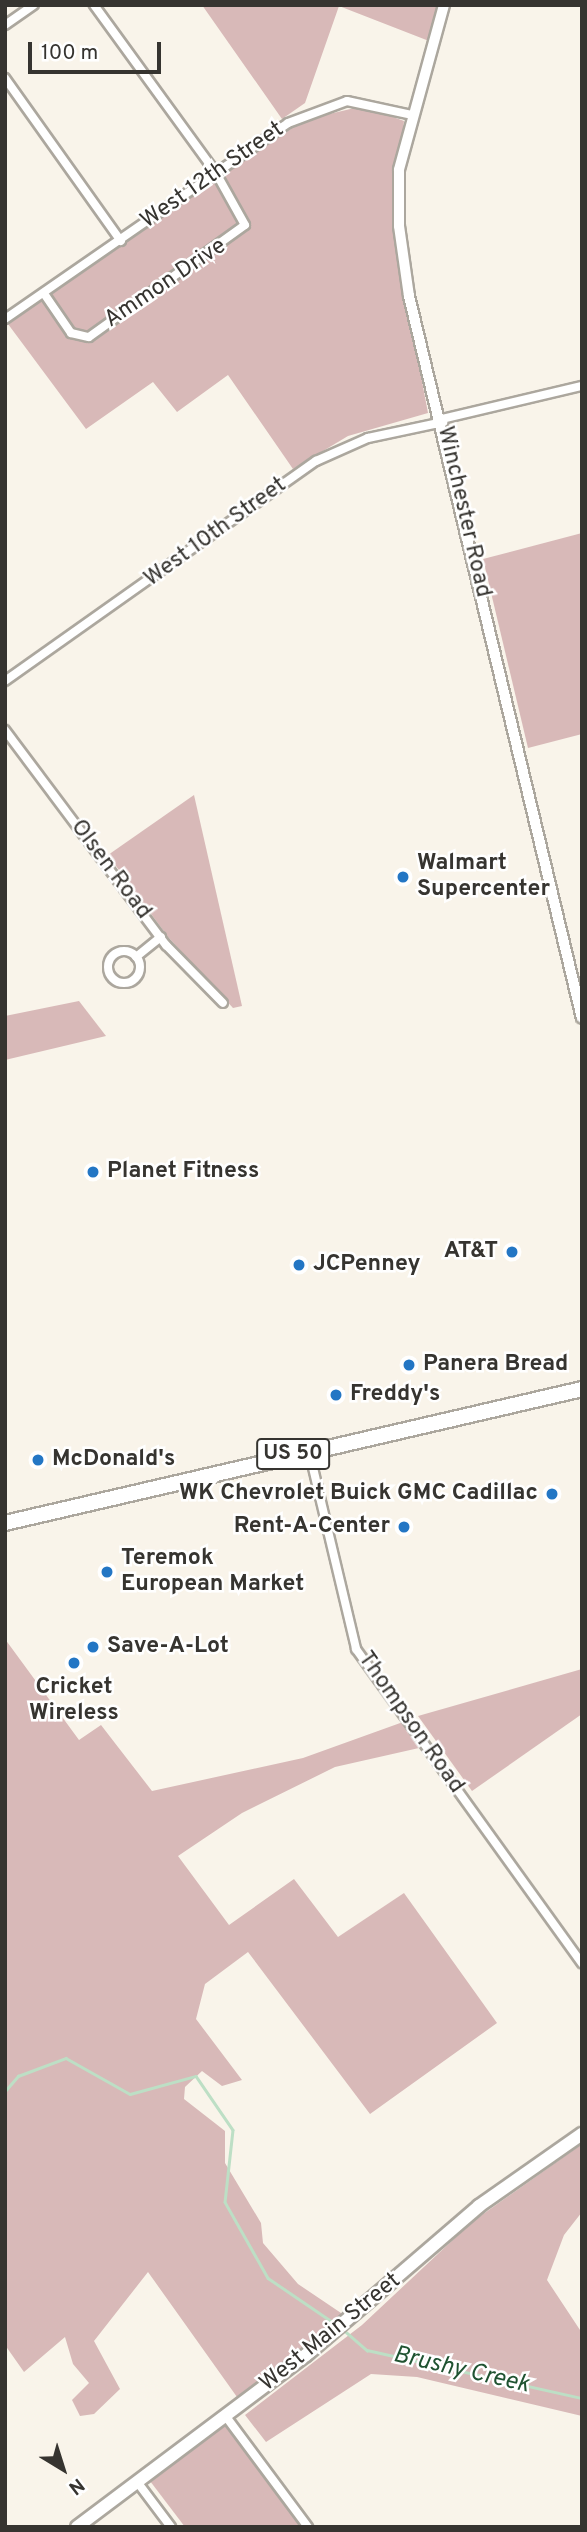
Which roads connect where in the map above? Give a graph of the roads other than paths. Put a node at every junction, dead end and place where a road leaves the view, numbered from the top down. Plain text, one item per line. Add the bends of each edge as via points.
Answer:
1 (33, 5) edge
2 (94, 5) edge
3 (444, 5) edge
4 (5, 25) edge
5 (5, 78) edge
6 (412, 115) junction
7 (216, 173) junction
8 (121, 241) junction
9 (45, 295) junction
10 (5, 319) edge
11 (582, 386) edge
12 (443, 421) junction
13 (5, 681) edge
14 (5, 730) edge
15 (161, 937) junction
16 (136, 957) dead end
17 (223, 1003) dead end
18 (582, 1018) edge
19 (582, 1389) edge
20 (309, 1451) junction
21 (7, 1520) edge
22 (582, 1963) edge
23 (582, 2134) edge
24 (227, 2418) junction
25 (138, 2483) junction
26 (77, 2527) edge
27 (171, 2527) edge
28 (308, 2527) edge

1 - 4 street
2 - 7 street
3 - 6 street, Winchester Road
5 - 8 street
6 - 7 street, West 12th Street via 362,102 328,103
6 - 12 street, Winchester Road via 399,170 399,226 409,296
7 - 8 street, West 12th Street
7 - 9 street, Ammon Drive via 244,214 235,237 89,337 71,333
8 - 9 street, West 12th Street
9 - 10 street, West 12th Street
11 - 12 street, West 10th Street
12 - 13 street, West 10th Street via 368,438 316,461
12 - 18 street, Winchester Road
14 - 15 street, Olsen Road
15 - 16 street
15 - 17 street, Olsen Road
19 - 20 highway, US 50
20 - 21 highway, US 50
20 - 22 street, Thompson Road via 356,1649
23 - 24 main road, West Main Street via 479,2206
24 - 25 main road, West Main Street
24 - 28 street
25 - 26 main road, West Main Street
25 - 27 street

